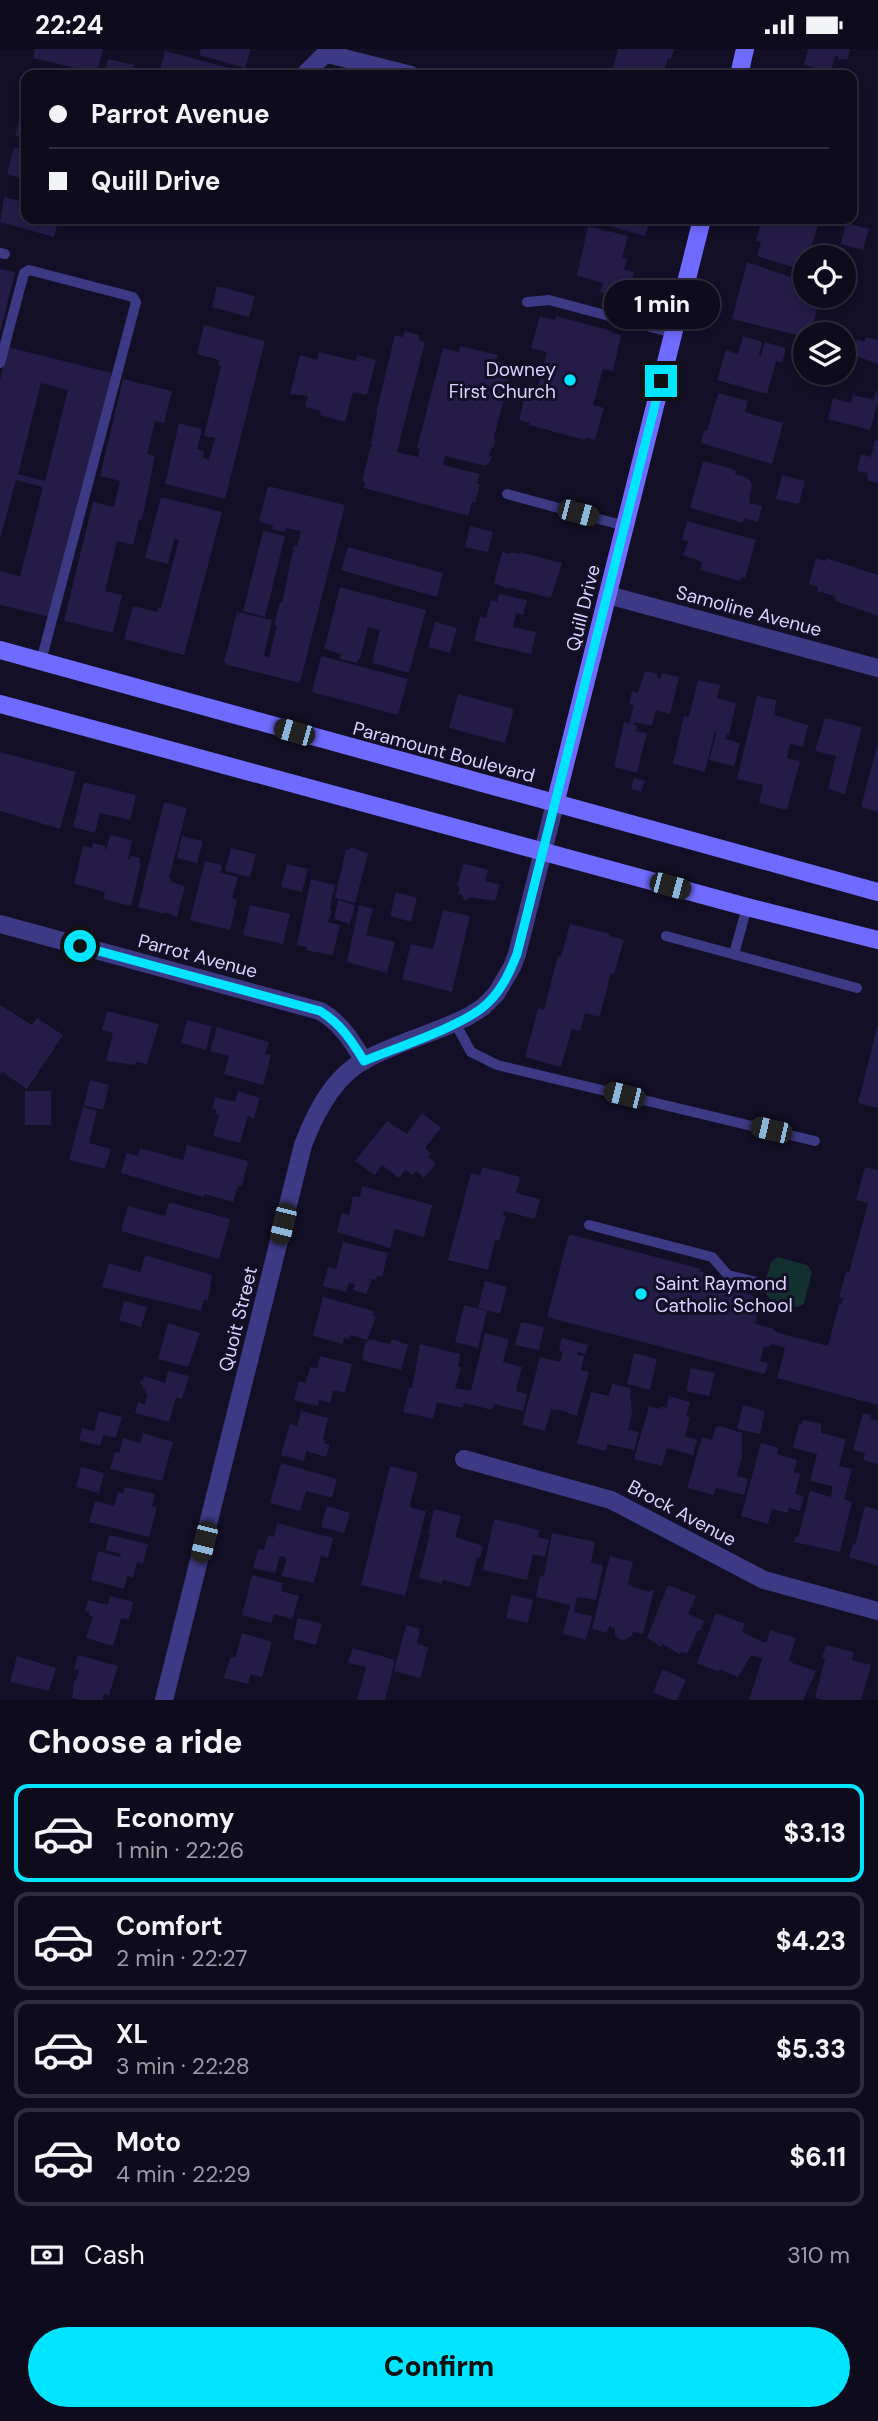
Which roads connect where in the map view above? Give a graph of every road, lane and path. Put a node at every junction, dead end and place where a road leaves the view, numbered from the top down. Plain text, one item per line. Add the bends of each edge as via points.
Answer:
1 (745, 49) edge
2 (309, 70) edge
3 (391, 70) edge
4 (740, 70) edge
5 (701, 224) edge
6 (527, 302) dead end
7 (673, 333) junction
8 (0, 363) edge
9 (508, 494) dead end
10 (625, 526) junction
11 (608, 595) junction
12 (0, 650) edge
13 (41, 661) junction
14 (878, 668) edge
15 (0, 704) edge
16 (555, 804) junction
17 (542, 851) junction
18 (878, 892) edge
19 (747, 907) junction
20 (0, 924) edge
21 (666, 936) dead end
22 (878, 940) edge
23 (734, 954) junction
24 (857, 988) dead end
25 (455, 1023) junction
26 (364, 1061) junction
27 (815, 1141) dead end
28 (589, 1226) dead end
29 (761, 1283) dead end
30 (464, 1459) dead end
31 (878, 1611) edge
32 (164, 1700) edge

1 - 4 main road
2 - 3 street via 328,54
5 - 7 main road, Quill Drive
6 - 7 lane via 549,300
7 - 10 main road, Quill Drive
8 - 13 lane via 23,273 29,270 133,297 136,302
9 - 10 lane
10 - 11 main road, Quill Drive
11 - 14 street, Samoline Avenue
11 - 16 main road, Quill Drive
12 - 13 main road, Paramount Boulevard
13 - 16 main road, Paramount Boulevard
15 - 17 main road
16 - 17 street, Quoit Street
16 - 18 main road, Paramount Boulevard
17 - 19 main road
17 - 25 street, Quoit Street via 517,954 506,979 483,1007
19 - 22 main road
19 - 23 lane
20 - 26 street, Parrot Avenue via 320,1011 349,1037
21 - 23 lane
23 - 24 lane
25 - 26 street, Quoit Street
25 - 27 lane via 471,1052 497,1065
26 - 32 street, Quoit Street via 328,1095 303,1145
28 - 29 lane via 712,1257 728,1275
30 - 31 street, Brock Avenue via 611,1500 764,1580

